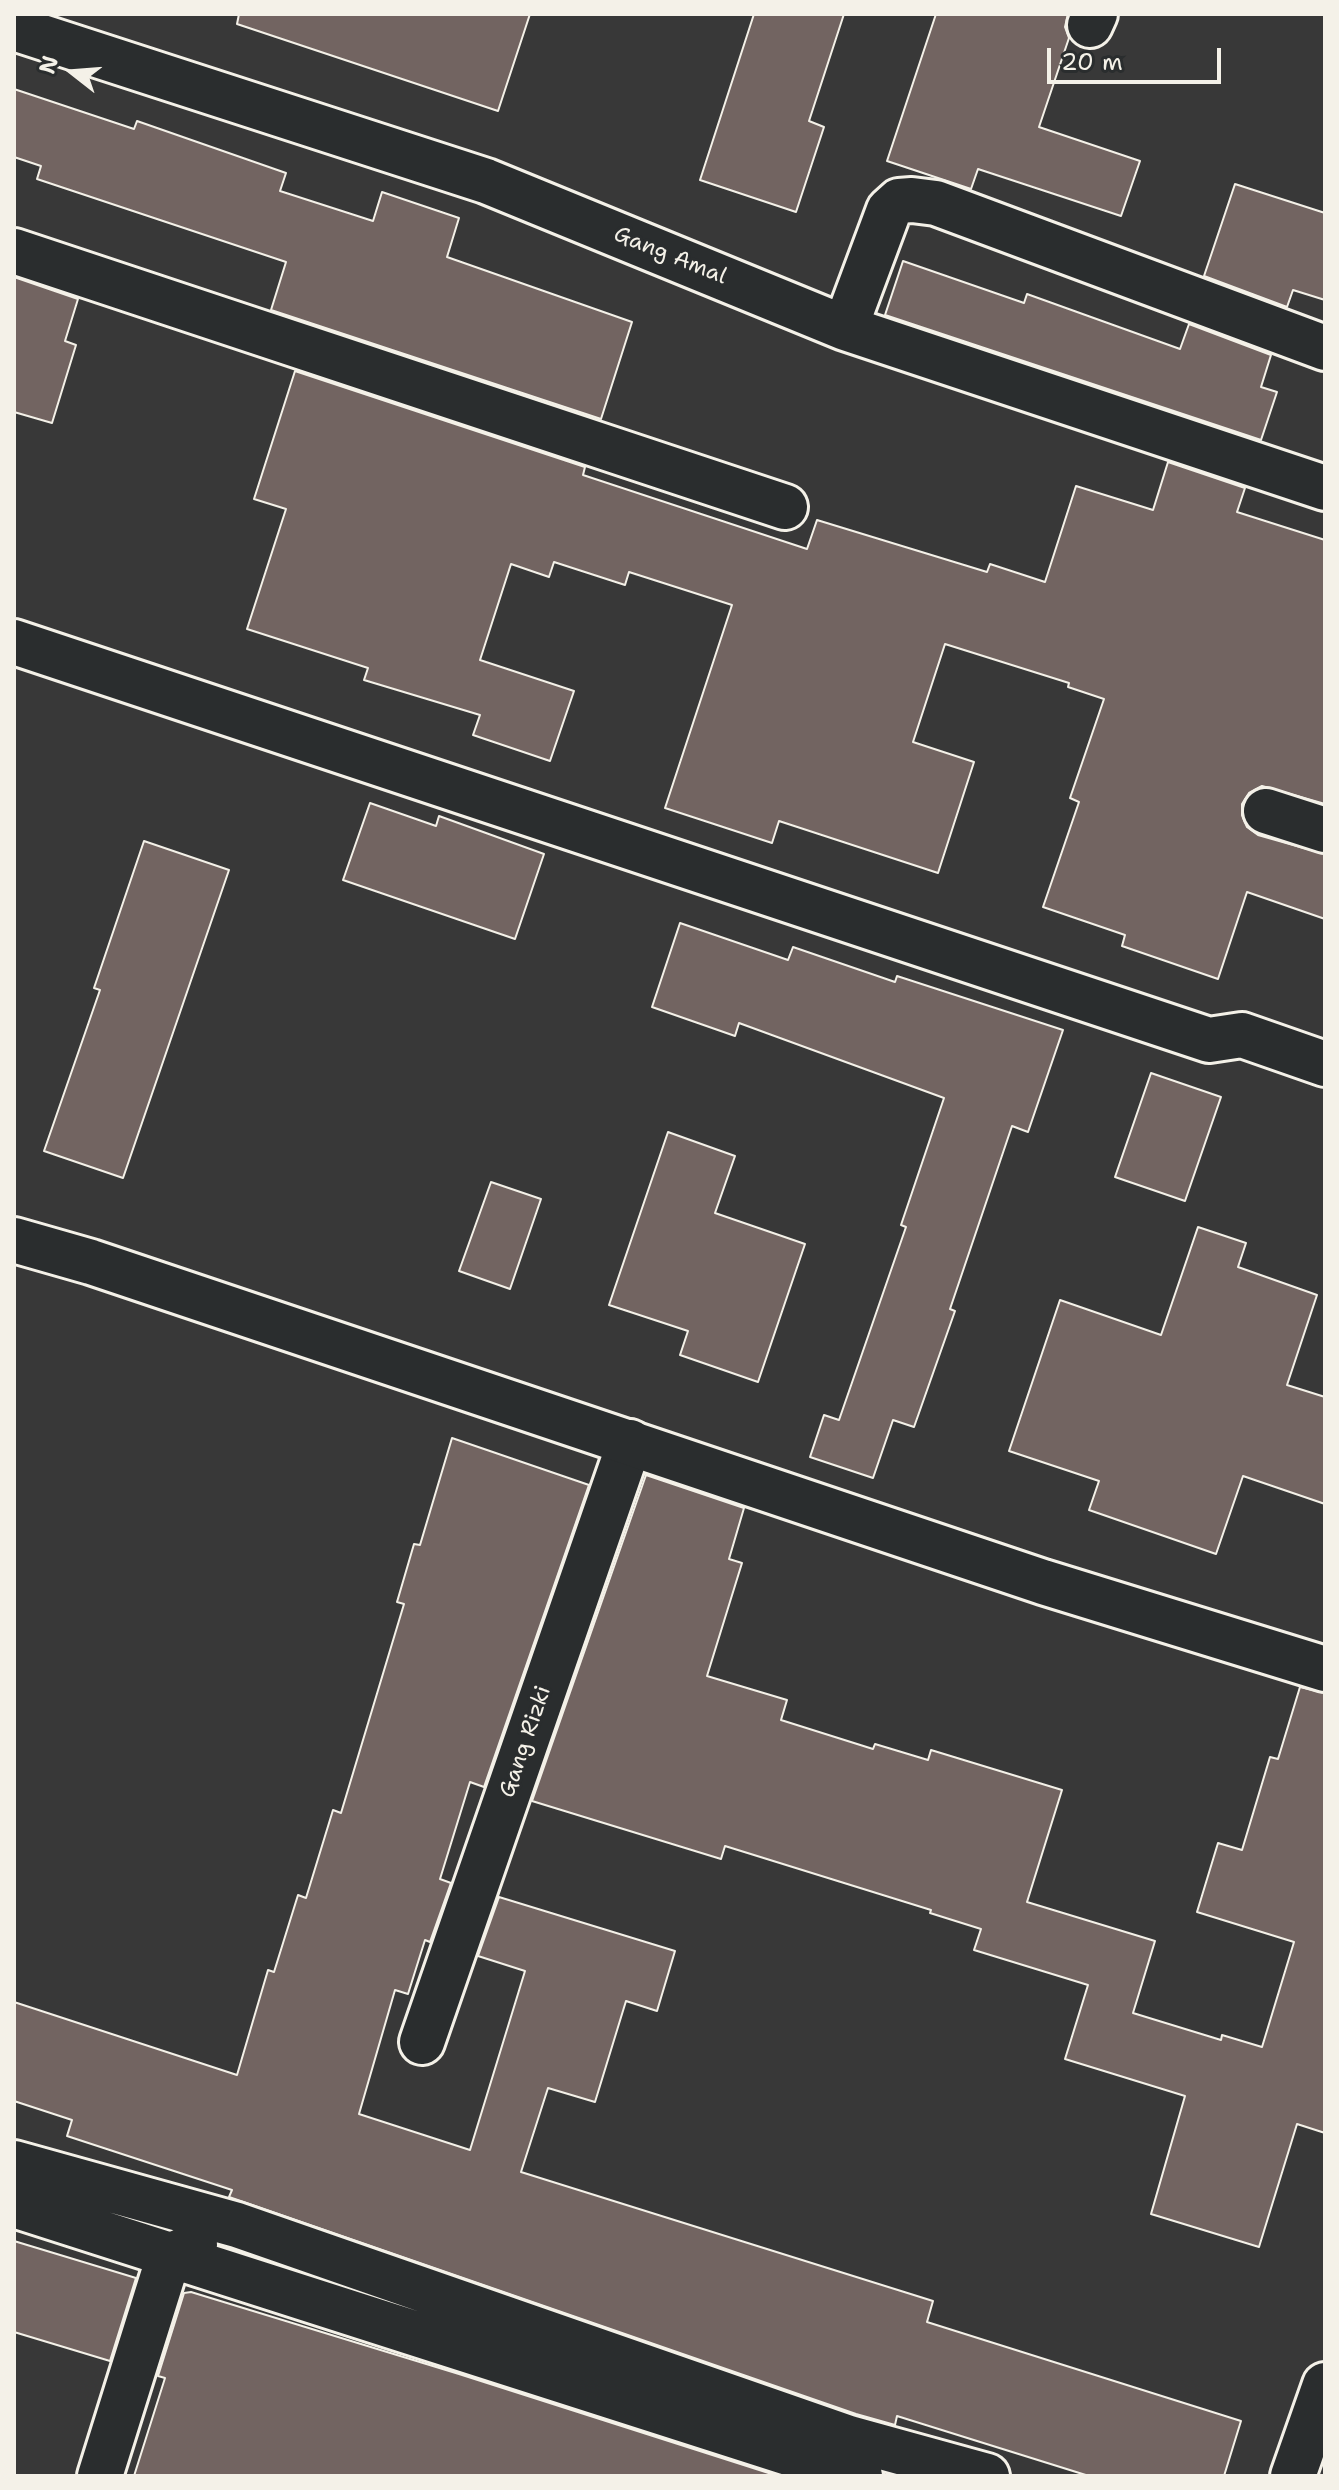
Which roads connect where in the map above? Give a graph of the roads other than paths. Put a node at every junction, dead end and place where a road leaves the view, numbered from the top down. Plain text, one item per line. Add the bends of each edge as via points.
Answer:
1 (14, 28) edge
2 (14, 251) edge
3 (845, 328) junction
4 (1325, 348) edge
5 (1325, 488) edge
6 (785, 507) dead end
7 (14, 642) edge
8 (1266, 811) dead end
9 (1325, 830) edge
10 (1325, 1064) edge
11 (14, 1240) edge
12 (630, 1442) junction
13 (1325, 1669) edge
14 (422, 2042) dead end
15 (14, 2163) edge
16 (14, 2205) edge
17 (237, 2225) junction
18 (169, 2256) junction
19 (1325, 2385) edge
20 (846, 2465) edge
21 (100, 2476) edge
22 (987, 2476) edge
23 (1293, 2476) edge

1 - 3 street, Gang Amal via 486,181
2 - 6 street
3 - 4 street via 889,210 899,201 912,200 936,203
3 - 5 street, Gang Amal
7 - 10 street via 1209,1040 1242,1035
8 - 9 street
11 - 12 street
12 - 13 street via 1043,1582
12 - 14 street, Gang Rizki
15 - 17 street
16 - 18 street
17 - 18 street
17 - 20 street
18 - 20 street
18 - 21 street
19 - 23 street
20 - 22 street

